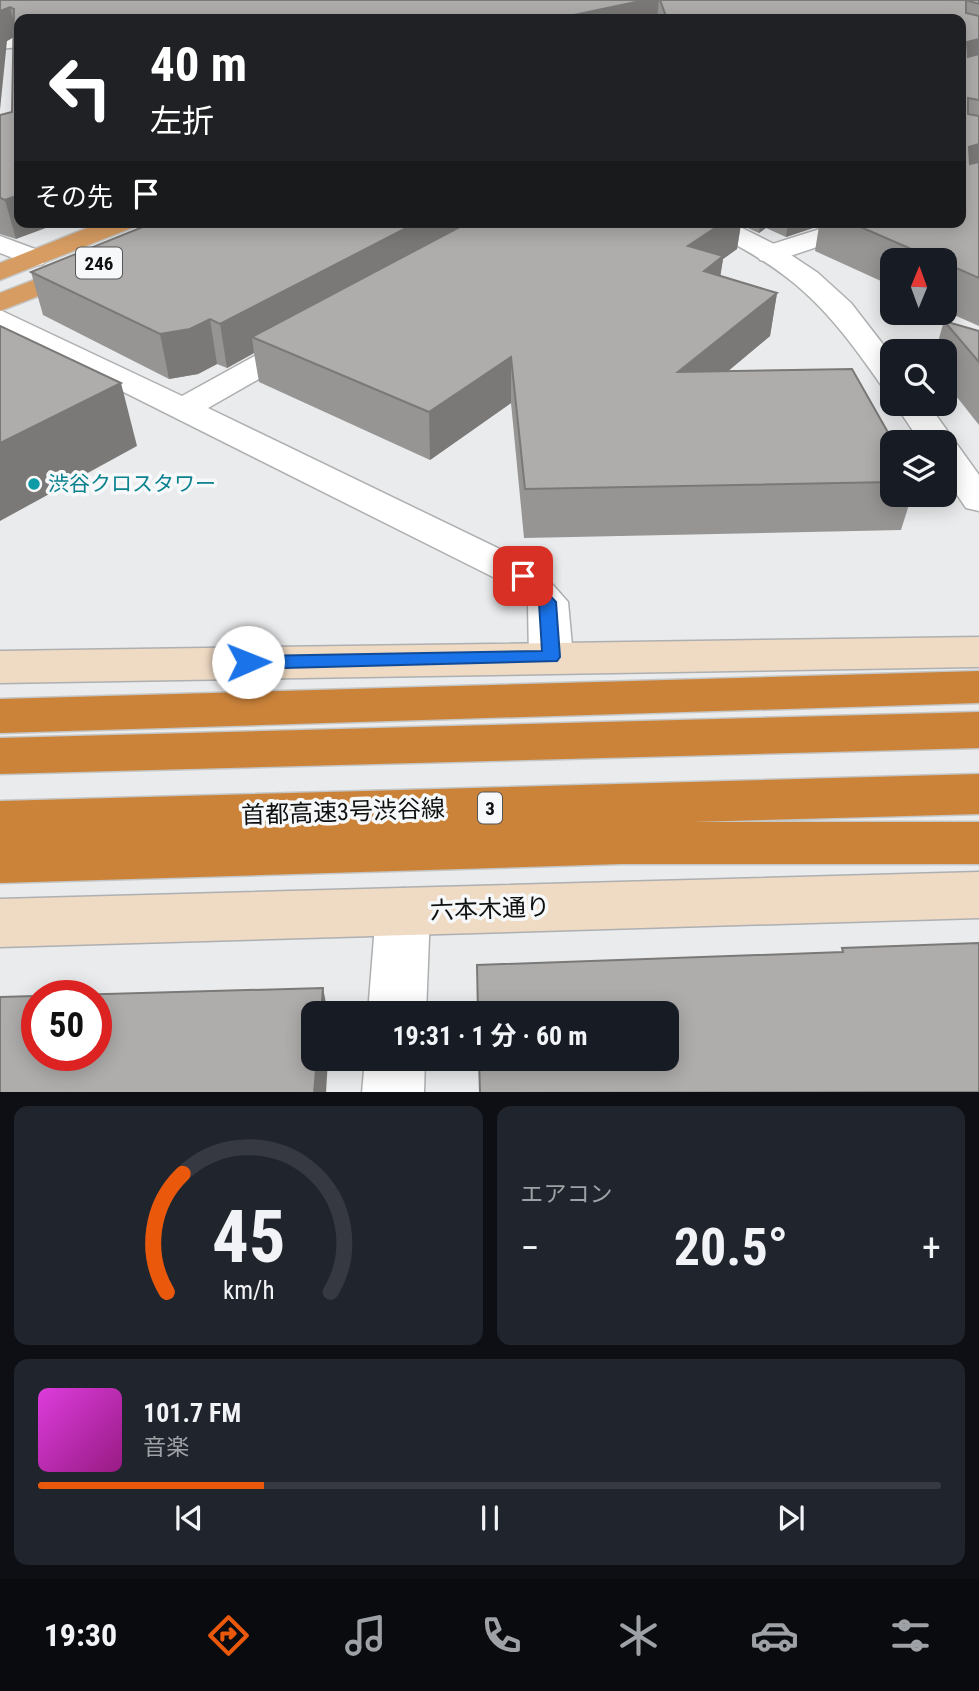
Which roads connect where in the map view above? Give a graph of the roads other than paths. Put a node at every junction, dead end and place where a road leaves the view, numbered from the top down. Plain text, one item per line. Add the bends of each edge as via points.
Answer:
1 (110, 228) edge
2 (720, 228) edge
3 (849, 228) edge
4 (0, 244) edge
5 (769, 254) junction
6 (34, 258) junction
7 (112, 258) edge
8 (0, 272) edge
9 (0, 303) edge
10 (0, 319) edge
11 (329, 327) edge
12 (880, 361) edge
13 (184, 408) junction
14 (957, 469) edge
15 (979, 500) edge
16 (979, 652) edge
17 (551, 657) junction
18 (0, 667) edge
19 (979, 687) edge
20 (0, 716) edge
21 (979, 730) edge
22 (0, 756) edge
23 (979, 794) edge
24 (0, 822) edge
25 (979, 843) edge
26 (0, 861) edge
27 (979, 895) edge
28 (403, 912) junction
29 (0, 923) edge
30 (398, 1001) edge
31 (394, 1071) edge
32 (393, 1092) edge

1 - 6 highway, 246
2 - 5 street
3 - 5 street
4 - 6 street
5 - 12 street via 819,288
6 - 8 highway, 246
7 - 9 highway, 246
10 - 13 street
11 - 13 street
13 - 17 street via 523,576 548,602
14 - 15 street
16 - 17 main road
17 - 18 main road
19 - 20 highway
21 - 22 highway
23 - 24 highway, 首都高速3号渋谷線 / 3
25 - 26 highway via 621,843
27 - 28 main road, 六本木通り
28 - 29 main road, 六本木通り
28 - 30 street
31 - 32 street

